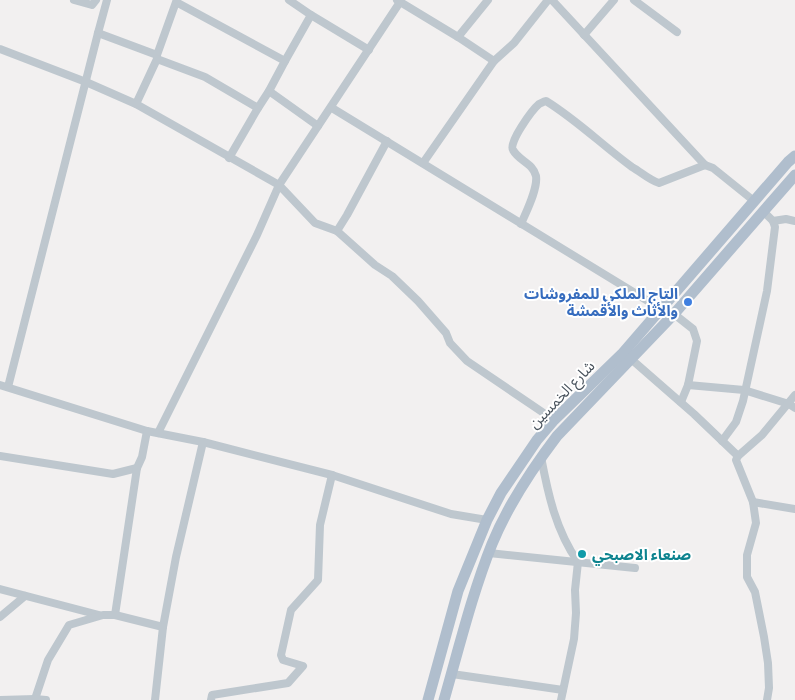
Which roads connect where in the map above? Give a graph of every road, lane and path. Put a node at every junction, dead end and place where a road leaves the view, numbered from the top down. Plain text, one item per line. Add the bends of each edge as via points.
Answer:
1 (74, 0) edge
2 (96, 0) edge
3 (107, 0) edge
4 (289, 0) edge
5 (488, 0) edge
6 (548, 0) edge
7 (552, 0) edge
8 (614, 0) edge
9 (634, 0) edge
10 (177, 1) edge
11 (398, 1) edge
12 (310, 15) junction
13 (677, 32) dead end
14 (98, 33) junction
15 (584, 35) junction
16 (458, 37) junction
17 (0, 50) edge
18 (369, 50) junction
19 (157, 57) junction
20 (285, 61) junction
21 (494, 61) junction
22 (86, 82) junction
23 (269, 91) junction
24 (136, 104) junction
25 (258, 108) junction
26 (332, 108) junction
27 (318, 126) junction
28 (387, 141) junction
29 (795, 156) edge
30 (229, 158) junction
31 (423, 163) junction
32 (705, 166) junction
33 (795, 174) edge
34 (279, 185) junction
35 (754, 201) junction
36 (763, 210) junction
37 (743, 213) junction
38 (754, 221) junction
39 (774, 221) junction
40 (795, 221) edge
41 (521, 224) junction
42 (336, 231) junction
43 (661, 309) junction
44 (674, 314) junction
45 (631, 359) junction
46 (688, 385) junction
47 (4, 386) edge
48 (744, 390) junction
49 (795, 395) edge
50 (681, 402) junction
51 (792, 406) edge
52 (554, 420) junction
53 (146, 431) junction
54 (158, 433) junction
55 (722, 441) junction
56 (203, 442) junction
57 (0, 456) edge
58 (738, 456) junction
59 (541, 457) junction
60 (137, 468) junction
61 (332, 475) junction
62 (501, 493) junction
63 (513, 501) junction
64 (753, 502) junction
65 (795, 509) edge
66 (487, 520) junction
67 (489, 553) junction
68 (578, 562) junction
69 (635, 568) dead end
70 (0, 589) edge
71 (25, 596) junction
72 (115, 615) junction
73 (101, 616) junction
74 (0, 617) edge
75 (163, 627) junction
76 (452, 674) junction
77 (563, 690) junction
78 (35, 699) edge
79 (0, 700) edge
80 (46, 700) edge
81 (155, 700) edge
82 (211, 700) edge
83 (428, 700) edge
84 (444, 700) edge
85 (561, 700) edge
86 (767, 700) edge

1 - 2 street via 92,5
3 - 14 street
4 - 12 street
5 - 16 street
6 - 21 street via 514,43
7 - 15 street
8 - 15 street
9 - 13 street
10 - 19 street
10 - 20 street
11 - 16 street
11 - 18 street
12 - 18 street
12 - 20 street
14 - 19 street
14 - 22 street
15 - 32 street
16 - 21 street
17 - 22 street
18 - 26 street
19 - 24 street
19 - 25 street via 205,78
20 - 23 street
21 - 31 street
22 - 24 street
22 - 47 street
23 - 25 street
23 - 27 street
24 - 30 street
25 - 30 street
26 - 27 street
26 - 28 street
27 - 34 street
28 - 31 street
28 - 42 street
29 - 35 main road, شارع الخمسين
30 - 34 street
31 - 41 street
32 - 35 street via 713,168
32 - 41 street via 668,180 653,181 546,100 539,104 512,145 512,150 532,166 535,174 536,184
33 - 36 main road, شارع الخمسين
34 - 42 street via 315,223
34 - 54 street
35 - 37 main road, شارع الخمسين
36 - 38 main road, شارع الخمسين
36 - 39 street
37 - 38 main road
37 - 43 main road, شارع الخمسين
38 - 44 main road, شارع الخمسين
39 - 40 street
39 - 48 street via 767,291
41 - 43 street
42 - 52 street via 418,301 467,361
43 - 44 street
43 - 52 main road, شارع الخمسين via 622,354
44 - 45 main road, شارع الخمسين
44 - 46 street via 693,329 698,341
45 - 50 street
45 - 59 main road, شارع الخمسين
46 - 48 street
46 - 50 street
47 - 53 street
48 - 51 street
48 - 55 street via 736,422
49 - 51 street
50 - 55 street
51 - 58 street
52 - 62 main road, شارع الخمسين
53 - 54 street
53 - 60 street
54 - 56 street
55 - 58 street
56 - 61 street
56 - 75 street
57 - 60 street via 113,474
58 - 64 street via 736,460
59 - 63 main road, شارع الخمسين
59 - 68 street via 556,521
60 - 72 street
61 - 66 street via 452,514
61 - 82 street via 320,525 318,580 292,610 280,655 283,660 303,666 288,683 212,695
62 - 63 main road
62 - 66 main road, شارع الخمسين
63 - 67 main road, شارع الخمسين
64 - 65 street
64 - 86 street via 756,523 748,555 747,577 755,592 764,637 768,663
66 - 83 main road, شارع الخمسين via 458,592
67 - 68 street
67 - 76 main road, شارع الخمسين via 473,596
68 - 69 street
68 - 77 street via 574,639
70 - 71 street
71 - 73 street
71 - 74 street
72 - 73 street
72 - 75 street
73 - 78 street via 69,625 48,660
75 - 81 street
76 - 77 street
76 - 84 main road, شارع الخمسين
77 - 85 street
78 - 79 street
78 - 80 street

